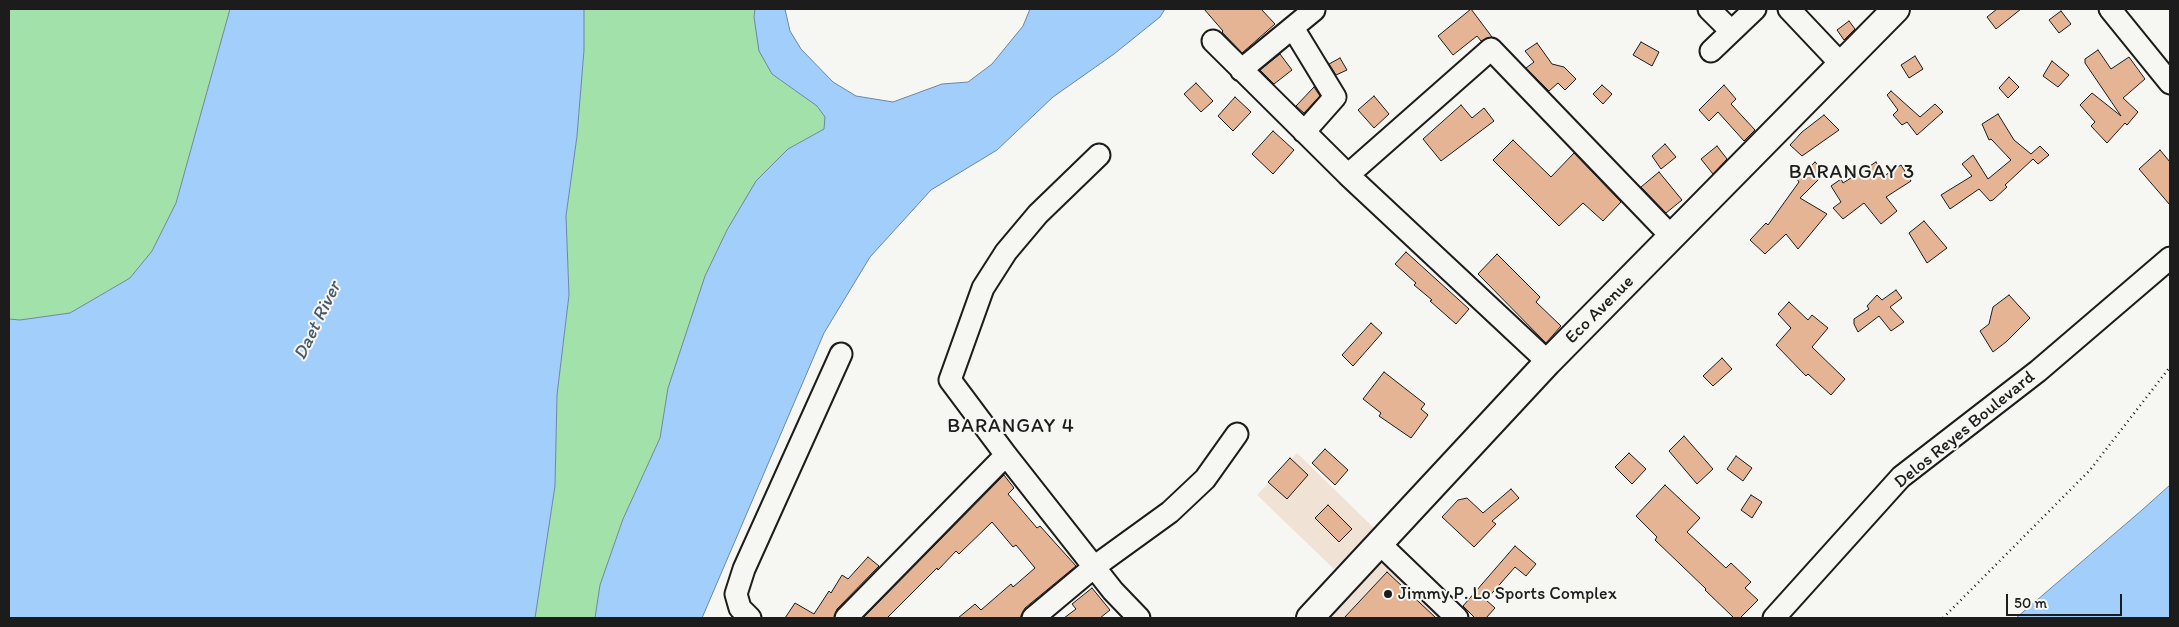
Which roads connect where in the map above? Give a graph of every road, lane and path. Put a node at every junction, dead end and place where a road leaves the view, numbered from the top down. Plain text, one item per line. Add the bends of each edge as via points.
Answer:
1 (1710, 9) edge
2 (1754, 9) edge
3 (1789, 9) edge
4 (1896, 9) edge
5 (2110, 9) edge
6 (1314, 10) edge
7 (1293, 28) junction
8 (1731, 31) junction
9 (1213, 41) dead end
10 (1711, 51) dead end
11 (1841, 64) junction
12 (1241, 70) junction
13 (2170, 83) edge
14 (1304, 132) junction
15 (1099, 155) dead end
16 (1348, 175) junction
17 (1671, 236) junction
18 (2170, 258) edge
19 (841, 354) dead end
20 (1548, 362) junction
21 (2170, 367) edge
22 (1236, 434) dead end
23 (1006, 455) junction
24 (1379, 543) junction
25 (1094, 567) junction
26 (750, 618) edge
27 (846, 618) edge
28 (1033, 618) edge
29 (1139, 618) edge
30 (1310, 618) edge
31 (1457, 618) edge
32 (1774, 618) edge
33 (1943, 618) edge

1 - 8 street
2 - 8 street
3 - 11 street
4 - 11 main road, Eco Avenue
5 - 13 street
6 - 7 street
7 - 12 street
7 - 14 street via 1335,97
8 - 10 street
9 - 12 street
11 - 17 main road, Eco Avenue
12 - 14 street
14 - 16 street
15 - 23 street via 1038,214 1006,252 983,288 950,380
16 - 17 street via 1491,49
16 - 20 street
17 - 20 main road, Eco Avenue
18 - 32 street, Delos Reyes Boulevard via 2038,371 1902,477
19 - 26 street via 744,569 736,594 740,608
20 - 24 main road, Eco Avenue
21 - 33 path via 2090,470
22 - 25 street via 1205,479 1170,512
23 - 25 street
23 - 27 street
24 - 30 main road, Eco Avenue
24 - 31 street
25 - 28 street
25 - 29 street

